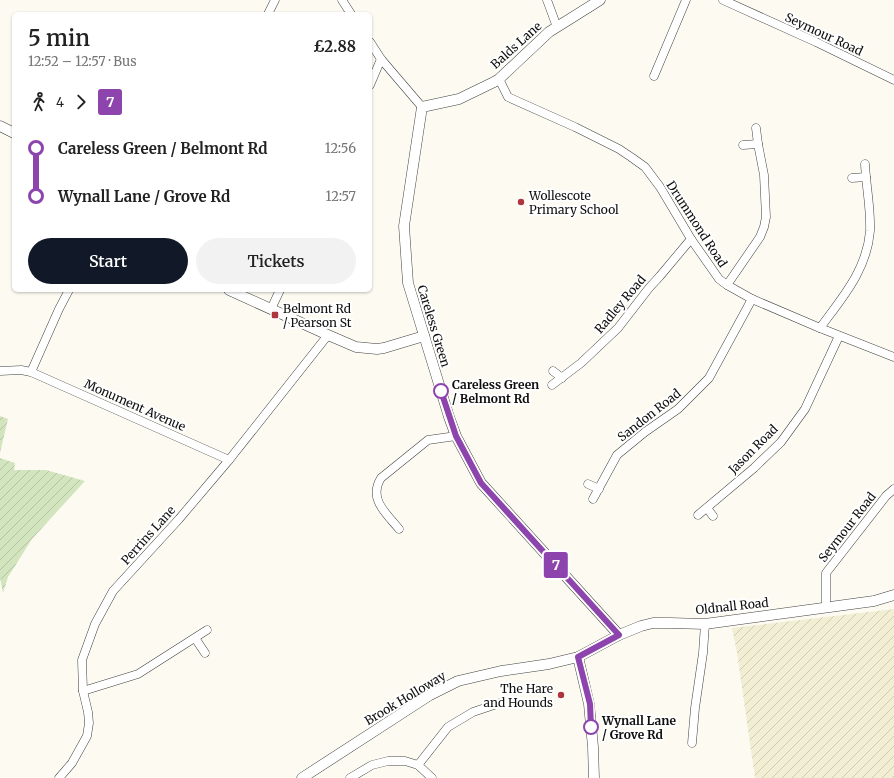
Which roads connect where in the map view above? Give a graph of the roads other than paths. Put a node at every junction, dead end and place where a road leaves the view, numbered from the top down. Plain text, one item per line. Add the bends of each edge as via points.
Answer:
1 (275, 0) edge
2 (342, 0) edge
3 (547, 0) edge
4 (600, 0) edge
5 (686, 0) edge
6 (723, 0) edge
7 (269, 12) edge
8 (350, 12) edge
9 (557, 27) junction
10 (372, 45) edge
11 (381, 59) junction
12 (654, 76) dead end
13 (498, 79) junction
14 (372, 80) edge
15 (894, 80) edge
16 (422, 107) junction
17 (0, 126) edge
18 (756, 128) dead end
19 (12, 132) edge
20 (758, 144) junction
21 (742, 145) dead end
22 (865, 164) dead end
23 (866, 177) junction
24 (852, 178) dead end
25 (690, 239) junction
26 (727, 285) junction
27 (68, 292) edge
28 (233, 292) edge
29 (279, 292) edge
30 (752, 299) junction
31 (271, 310) junction
32 (820, 328) junction
33 (328, 335) junction
34 (424, 336) junction
35 (839, 336) junction
36 (894, 357) edge
37 (0, 371) edge
38 (553, 371) dead end
39 (31, 372) junction
40 (562, 378) junction
41 (552, 385) dead end
42 (456, 436) junction
43 (229, 460) junction
44 (588, 484) dead end
45 (599, 489) junction
46 (894, 490) edge
47 (593, 499) dead end
48 (707, 508) junction
49 (698, 515) dead end
50 (714, 516) dead end
51 (399, 528) dead end
52 (894, 595) edge
53 (826, 607) junction
54 (705, 624) junction
55 (207, 630) dead end
56 (619, 635) junction
57 (195, 638) junction
58 (205, 654) dead end
59 (578, 657) junction
60 (83, 691) junction
61 (500, 703) dead end
62 (692, 742) dead end
63 (418, 765) junction
64 (59, 778) edge
65 (302, 778) edge
66 (350, 778) edge
67 (432, 778) edge
68 (594, 778) edge

1 - 7 street
2 - 8 street
3 - 9 street
4 - 9 street, Balds Lane
5 - 12 street
6 - 15 street, Seymour Road
9 - 13 street, Balds Lane
10 - 11 street
11 - 14 street
11 - 16 street
13 - 16 street, Balds Lane via 459,99
13 - 25 street, Drummond Road via 508,97 619,149 645,167 660,187
16 - 34 street, Careless Green via 404,226 408,283
17 - 19 street
18 - 20 street
20 - 21 street
20 - 26 street via 764,174 764,227 760,237
22 - 23 street
23 - 24 street
23 - 32 street via 870,218 868,248 852,284
25 - 26 street, Drummond Road via 719,279
25 - 40 street, Radley Road via 618,328
26 - 30 street, Drummond Road
27 - 39 street
28 - 31 street
29 - 31 street
30 - 32 street, Drummond Road
30 - 45 street, Sandon Road via 709,378 678,409 617,456
31 - 33 street
32 - 35 street, Drummond Road
33 - 34 street via 356,347 377,349
33 - 43 street, Perrins Lane
34 - 42 street, Careless Green
35 - 36 street, Drummond Road
35 - 48 street, Jason Road via 805,409 781,442
37 - 39 street, Monument Avenue
38 - 40 street
39 - 43 street, Monument Avenue
40 - 41 street, Radley Road
42 - 51 street via 428,440 381,478 378,483 377,499
42 - 56 street, Careless Green via 481,483
43 - 60 street, Perrins Lane via 107,602 95,624 82,660
44 - 45 street
45 - 47 street, Sandon Road
46 - 53 street, Seymour Road via 886,496 826,573
48 - 49 street, Jason Road
48 - 50 street
52 - 53 street, Oldnall Road via 874,601
53 - 54 street, Oldnall Road
54 - 56 street, Oldnall Road via 653,623
54 - 62 street via 695,708 697,733
55 - 57 street
56 - 59 street, Oldnall Road
57 - 58 street
57 - 60 street via 138,674
59 - 65 street, Brook Holloway via 458,681 430,695
59 - 68 street via 590,704
60 - 64 street, Perrins Lane via 89,723 87,736 72,763
61 - 63 street via 474,712 448,727
63 - 66 street via 405,761 388,761 372,765
63 - 67 street

